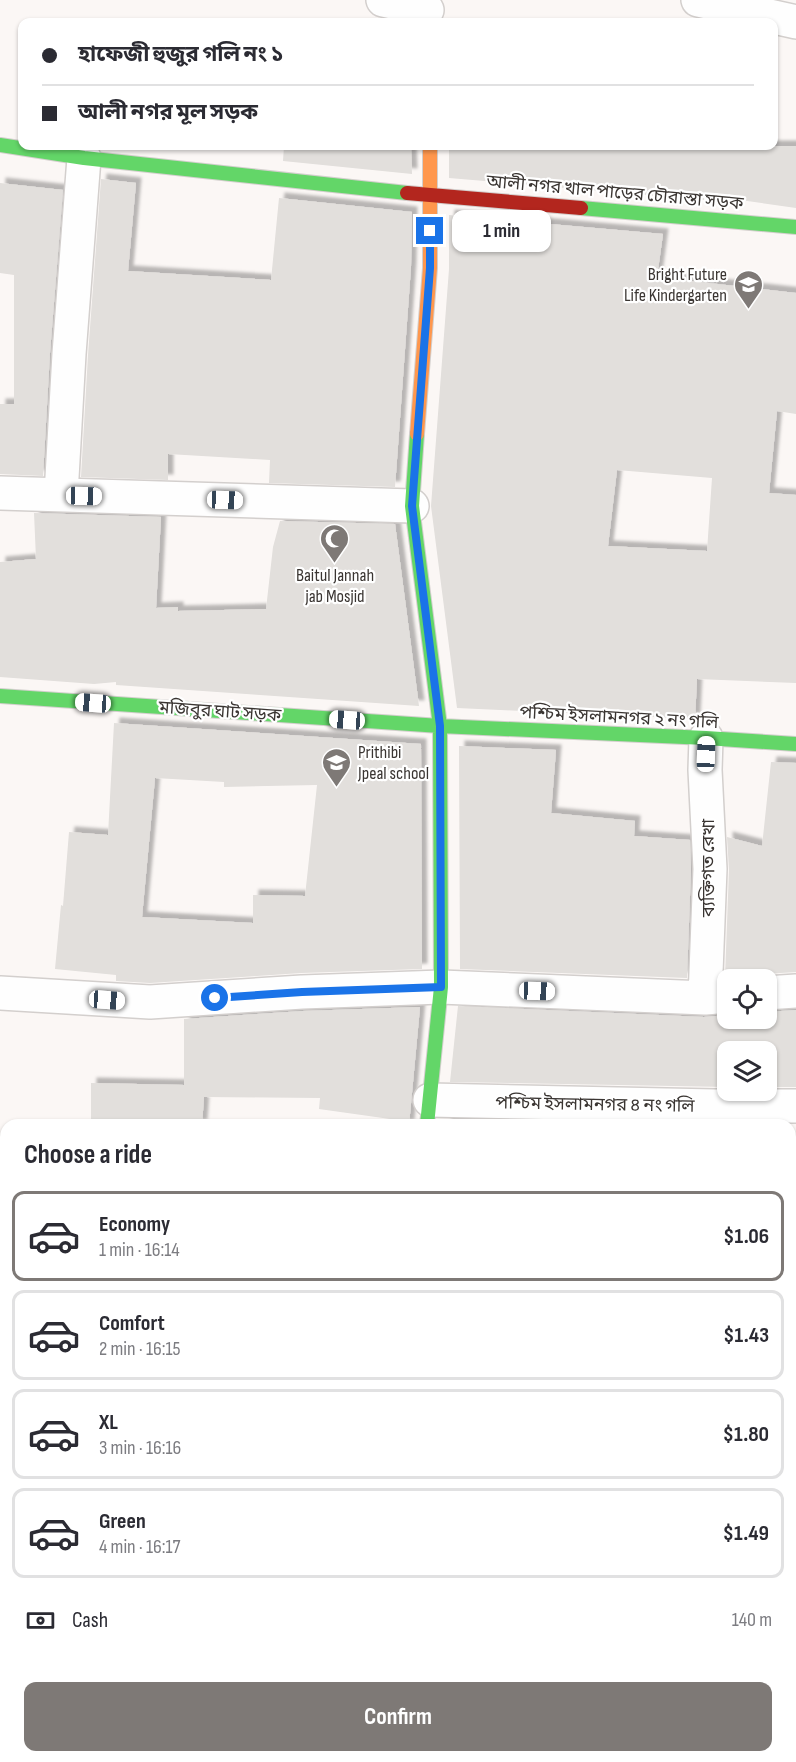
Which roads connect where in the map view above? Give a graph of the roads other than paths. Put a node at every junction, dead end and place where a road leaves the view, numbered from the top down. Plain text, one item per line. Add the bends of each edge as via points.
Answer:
1 (383, 0) edge
2 (698, 0) edge
3 (430, 11) edge
4 (796, 22) edge
5 (0, 145) edge
6 (18, 148) edge
7 (32, 150) edge
8 (430, 150) edge
9 (84, 158) junction
10 (431, 194) junction
11 (796, 227) edge
12 (0, 493) edge
13 (61, 495) junction
14 (412, 506) junction
15 (0, 696) edge
16 (440, 726) junction
17 (706, 738) junction
18 (796, 744) edge
19 (441, 987) junction
20 (796, 991) edge
21 (777, 992) edge
22 (0, 993) edge
23 (716, 997) edge
24 (796, 1106) edge
25 (429, 1113) edge

1 - 3 street
2 - 4 street
5 - 6 street, আলী নগর খাল পাড়ের চৌরাস্তা সড়ক
7 - 9 street, আলী নগর খাল পাড়ের চৌরাস্তা সড়ক
8 - 10 street
9 - 10 street, আলী নগর খাল পাড়ের চৌরাস্তা সড়ক
9 - 13 street
10 - 11 street, আলী নগর খাল পাড়ের চৌরাস্তা সড়ক
10 - 14 street via 430,268
12 - 13 street
13 - 14 street
14 - 16 street
15 - 16 street, মজিবুর ঘাট সড়ক
16 - 17 street, পশ্চিম ইসলামনগর ২ নং গলি
16 - 19 street
17 - 18 street, পশ্চিম ইসলামনগর ২ নং গলি
17 - 23 street, ব্যক্তিগত রেখা
19 - 22 street via 150,1002
19 - 23 street
19 - 25 street
20 - 21 street
24 - 25 street, পশ্চিম ইসলামনগর ৪ নং গলি

